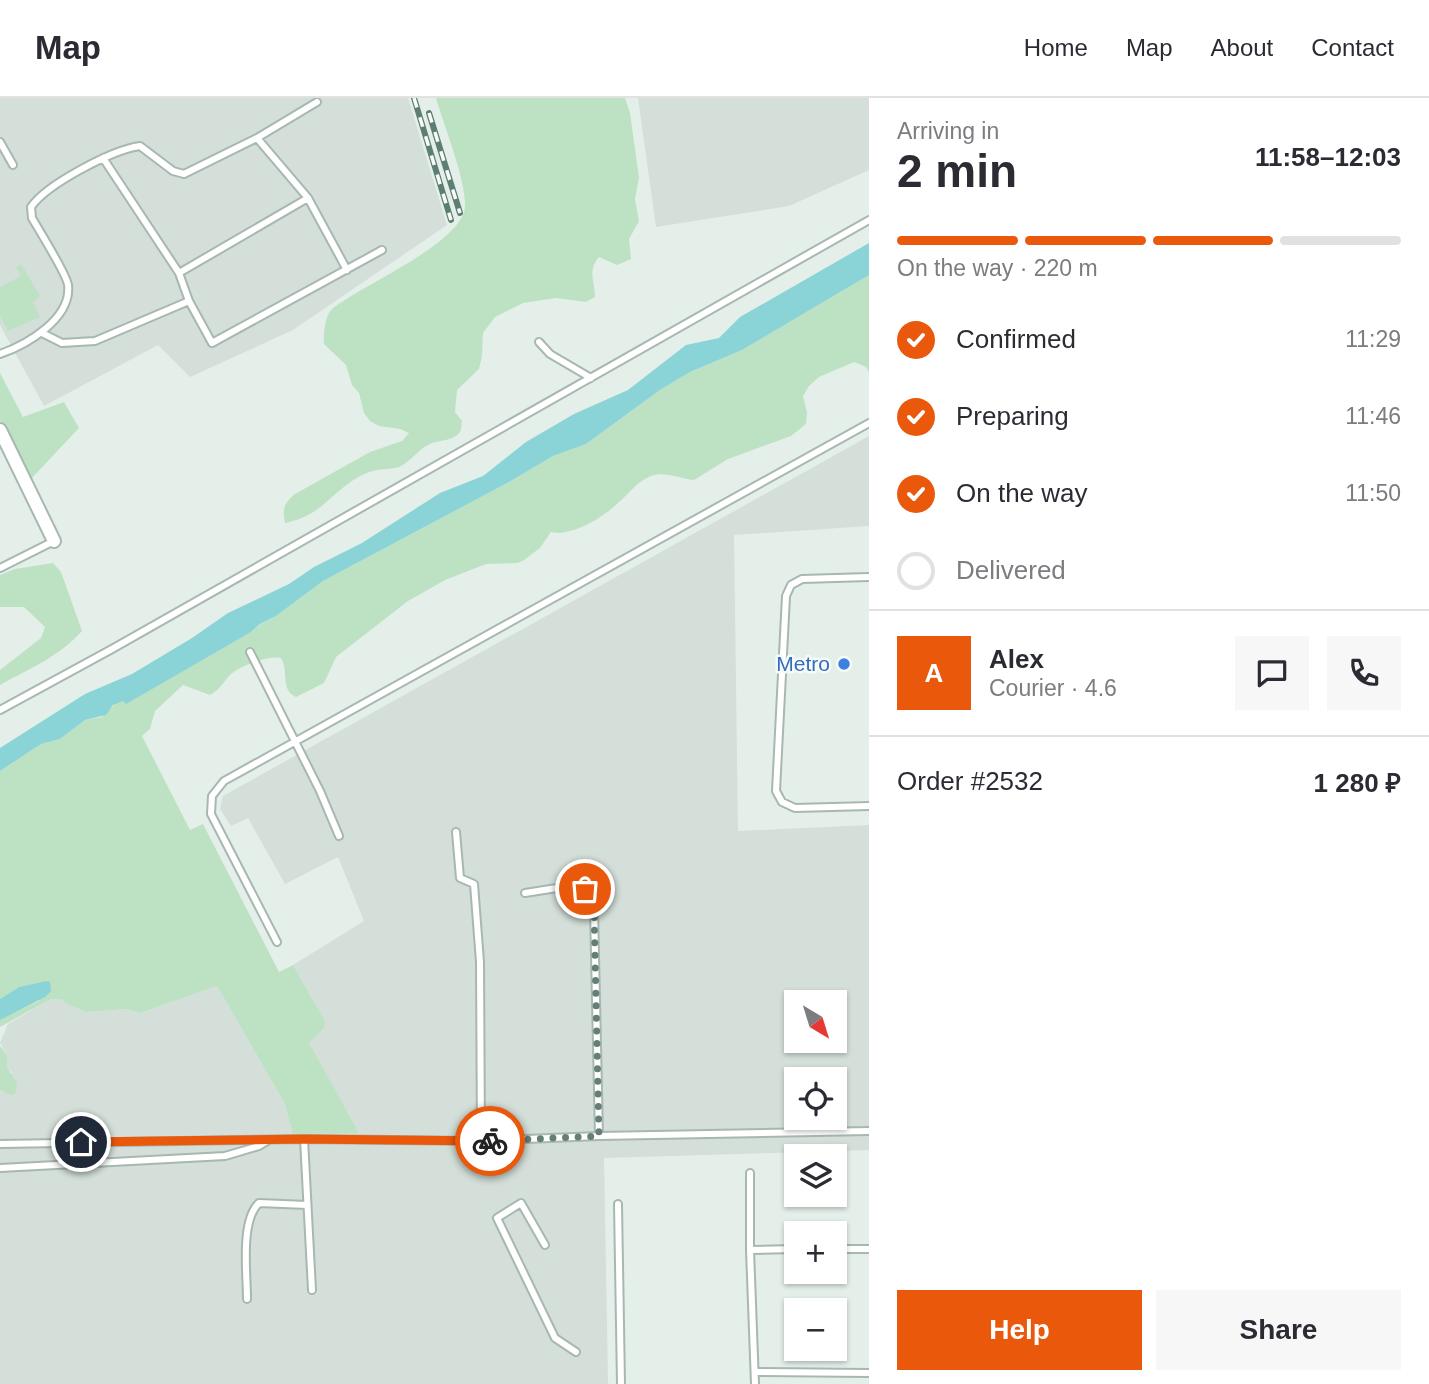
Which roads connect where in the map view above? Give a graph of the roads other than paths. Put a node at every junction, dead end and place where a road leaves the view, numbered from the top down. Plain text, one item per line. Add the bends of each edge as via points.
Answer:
1 (317, 102) dead end
2 (257, 138) junction
3 (0, 142) edge
4 (103, 158) junction
5 (13, 165) dead end
6 (308, 198) junction
7 (869, 220) edge
8 (382, 250) dead end
9 (347, 270) junction
10 (179, 273) junction
11 (189, 301) junction
12 (42, 333) junction
13 (539, 342) dead end
14 (0, 354) edge
15 (591, 378) junction
16 (869, 423) edge
17 (0, 430) edge
18 (54, 541) joint
19 (0, 568) edge
20 (869, 577) edge
21 (250, 652) dead end
22 (0, 710) edge
23 (294, 741) junction
24 (869, 806) edge
25 (456, 832) dead end
26 (339, 836) dead end
27 (525, 893) dead end
28 (277, 942) dead end
29 (869, 1132) edge
30 (599, 1136) junction
31 (271, 1139) junction
32 (304, 1139) junction
33 (481, 1141) junction
34 (0, 1144) edge
35 (0, 1168) edge
36 (750, 1173) dead end
37 (618, 1204) dead end
38 (307, 1205) junction
39 (545, 1245) dead end
40 (869, 1248) edge
41 (784, 1249) edge
42 (847, 1249) edge
43 (750, 1250) junction
44 (312, 1290) dead end
45 (247, 1298) dead end
46 (576, 1352) dead end
47 (756, 1372) junction
48 (869, 1373) edge
49 (621, 1384) edge
50 (755, 1384) edge

1 - 2 lane
2 - 4 lane via 184,174 140,146
2 - 6 lane
3 - 5 lane
4 - 10 lane
4 - 12 lane via 38,196 31,207 32,218 68,285 65,306
6 - 9 lane
6 - 10 lane
7 - 15 lane
8 - 9 lane
9 - 11 lane via 212,343
10 - 11 lane
11 - 12 lane via 95,341 62,343
12 - 14 lane
13 - 15 lane via 550,354
15 - 22 lane
16 - 23 lane
17 - 18 street
18 - 19 lane
20 - 24 lane via 802,579 791,585 786,596 776,791 782,802 796,808
21 - 23 lane
23 - 26 lane
23 - 28 lane via 224,780 212,796 211,814
25 - 33 lane via 460,878 474,884 480,962
27 - 30 lane via 576,885 585,889 594,909
29 - 30 lane
30 - 33 lane
31 - 32 lane
31 - 34 lane
31 - 35 lane via 225,1156
32 - 33 lane
32 - 38 lane
36 - 43 lane
37 - 49 lane
38 - 44 lane
38 - 45 lane via 259,1203 253,1209 247,1227
39 - 46 lane via 521,1203 497,1218 555,1338
40 - 42 lane
41 - 43 lane
43 - 47 lane
47 - 48 lane
47 - 50 lane

